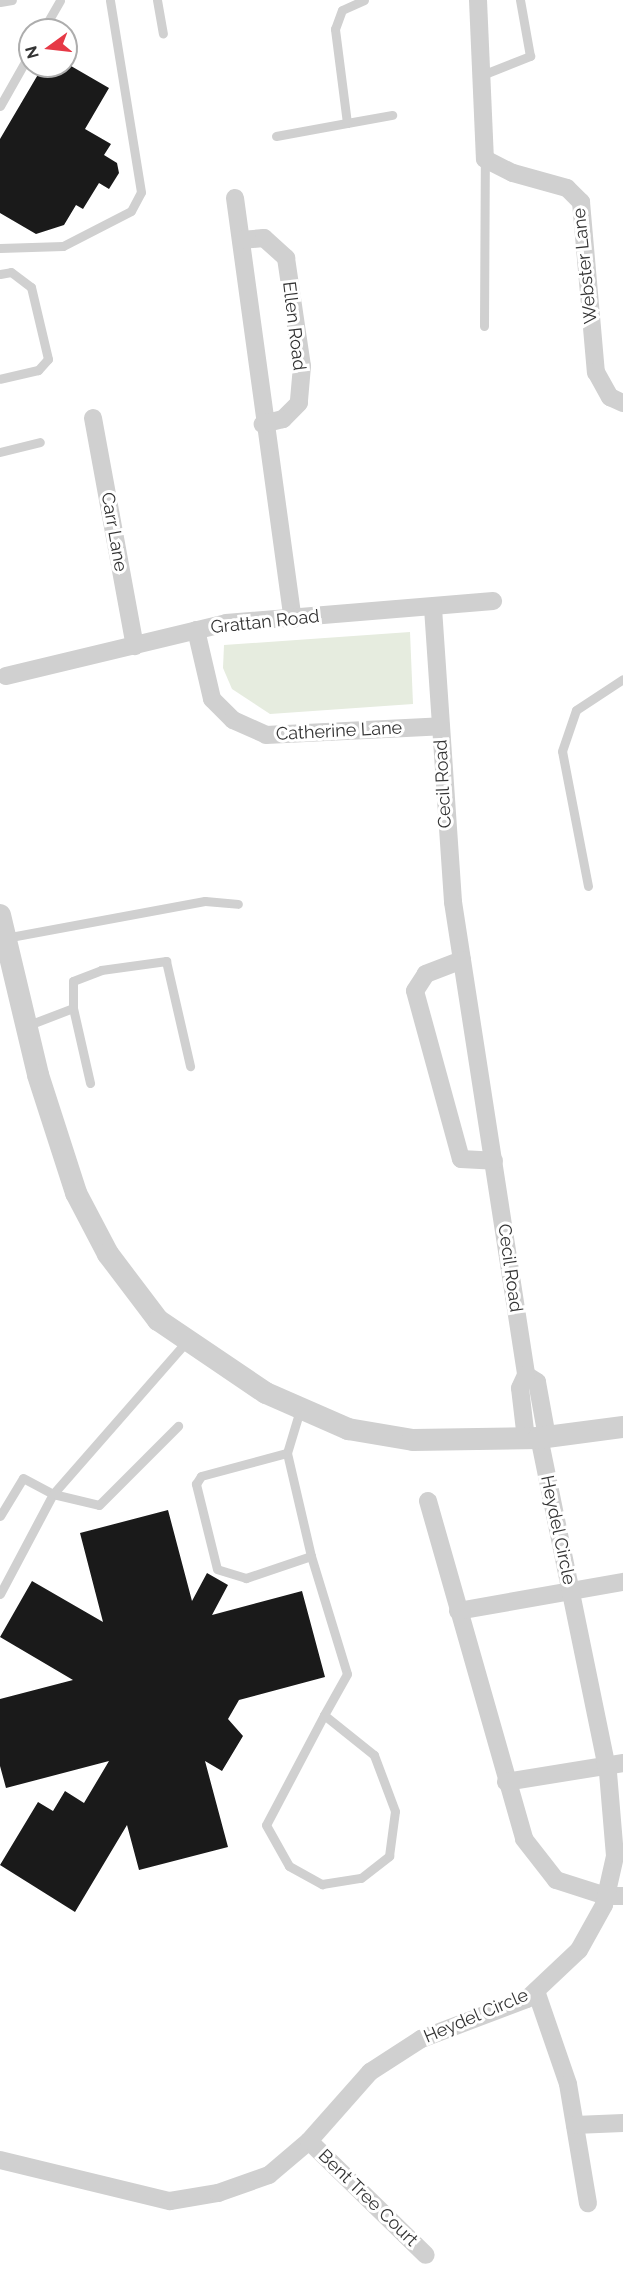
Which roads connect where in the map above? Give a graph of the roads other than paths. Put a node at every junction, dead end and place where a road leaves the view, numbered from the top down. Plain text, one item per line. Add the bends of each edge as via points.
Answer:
1 (12, 0) edge
2 (60, 0) edge
3 (110, 0) edge
4 (157, 0) edge
5 (364, 0) edge
6 (478, 0) edge
7 (520, 0) edge
8 (0, 2) edge
9 (50, 18) edge
10 (163, 33) dead end
11 (18, 74) edge
12 (482, 75) junction
13 (0, 106) edge
14 (392, 115) dead end
15 (347, 123) junction
16 (276, 136) dead end
17 (485, 159) junction
18 (235, 198) dead end
19 (241, 240) junction
20 (0, 248) edge
21 (0, 274) edge
22 (484, 326) dead end
23 (0, 379) edge
24 (623, 402) edge
25 (93, 418) dead end
26 (262, 424) junction
27 (40, 442) dead end
28 (0, 452) edge
29 (493, 601) dead end
30 (433, 608) junction
31 (293, 619) junction
32 (196, 630) junction
33 (135, 646) junction
34 (2, 677) edge
35 (623, 680) edge
36 (441, 726) junction
37 (588, 886) dead end
38 (238, 904) dead end
39 (0, 915) edge
40 (5, 938) junction
41 (462, 960) junction
42 (73, 1008) junction
43 (26, 1026) junction
44 (189, 1066) dead end
45 (90, 1083) dead end
46 (494, 1161) junction
47 (187, 1341) junction
48 (300, 1410) junction
49 (178, 1426) dead end
50 (623, 1427) edge
51 (537, 1438) junction
52 (287, 1453) junction
53 (53, 1494) junction
54 (428, 1501) dead end
55 (0, 1516) edge
56 (311, 1556) junction
57 (623, 1582) edge
58 (571, 1590) junction
59 (0, 1594) edge
60 (458, 1611) junction
61 (324, 1715) junction
62 (615, 1765) edge
63 (506, 1782) junction
64 (614, 1896) edge
65 (536, 1991) junction
66 (623, 2123) edge
67 (575, 2125) junction
68 (309, 2141) junction
69 (0, 2160) edge
70 (588, 2204) dead end
71 (426, 2255) dead end

1 - 8 lane
2 - 9 lane
3 - 20 lane via 141,192 131,211 63,246
4 - 10 lane
5 - 15 lane via 342,10 335,29
6 - 12 street
7 - 12 lane via 530,56
11 - 13 lane
12 - 17 street
14 - 15 lane
15 - 16 lane
17 - 22 lane
17 - 24 street, Webster Lane via 513,173 567,188 581,202 596,372 610,398
18 - 19 street
19 - 26 street
19 - 26 street, Ellen Road via 264,238 286,258 302,366 299,403 283,419
21 - 23 lane via 11,272 31,287 48,359 38,370
25 - 33 street, Carr Lane
26 - 31 street
27 - 28 lane
29 - 30 street, Grattan Road
30 - 31 street, Grattan Road
30 - 36 street, Cecil Road
31 - 32 street, Grattan Road
32 - 33 street, Grattan Road
32 - 36 street, Catherine Lane via 212,699 233,720 266,735
33 - 34 street, Grattan Road
35 - 37 lane via 576,710 562,751
36 - 41 street, Cecil Road via 443,814
38 - 40 lane via 205,901
39 - 40 street
40 - 43 street
41 - 46 street, Cecil Road
41 - 46 street via 426,974 415,991 461,1159
42 - 43 lane
42 - 44 lane via 73,981 101,970 166,961
42 - 45 lane
43 - 47 street via 60,1150 91,1227 137,1296
46 - 51 street, Cecil Road via 526,1375 520,1388
47 - 48 street
47 - 53 lane
48 - 51 street via 348,1429 402,1439
48 - 52 lane
49 - 53 lane via 99,1505
50 - 51 street
51 - 58 street, Heydel Circle
52 - 56 lane
52 - 56 lane via 201,1476 196,1484 217,1569 246,1578
53 - 55 lane via 23,1478
53 - 59 lane
54 - 60 street
56 - 61 lane via 347,1674
57 - 58 street
58 - 60 street
58 - 62 street, Heydel Circle
60 - 63 street
61 - 61 lane via 374,1755 395,1811 389,1856 361,1878 322,1884 289,1866 266,1825
62 - 63 street
62 - 64 street, Heydel Circle
63 - 64 street via 524,1839 556,1880
64 - 65 street, Heydel Circle via 579,1950
65 - 67 street via 568,2084
65 - 68 street, Heydel Circle via 421,2039 370,2072
66 - 67 street
67 - 70 street
68 - 69 street, Heydel Circle via 269,2175 218,2193 170,2201
68 - 71 street, Bent Tree Court

